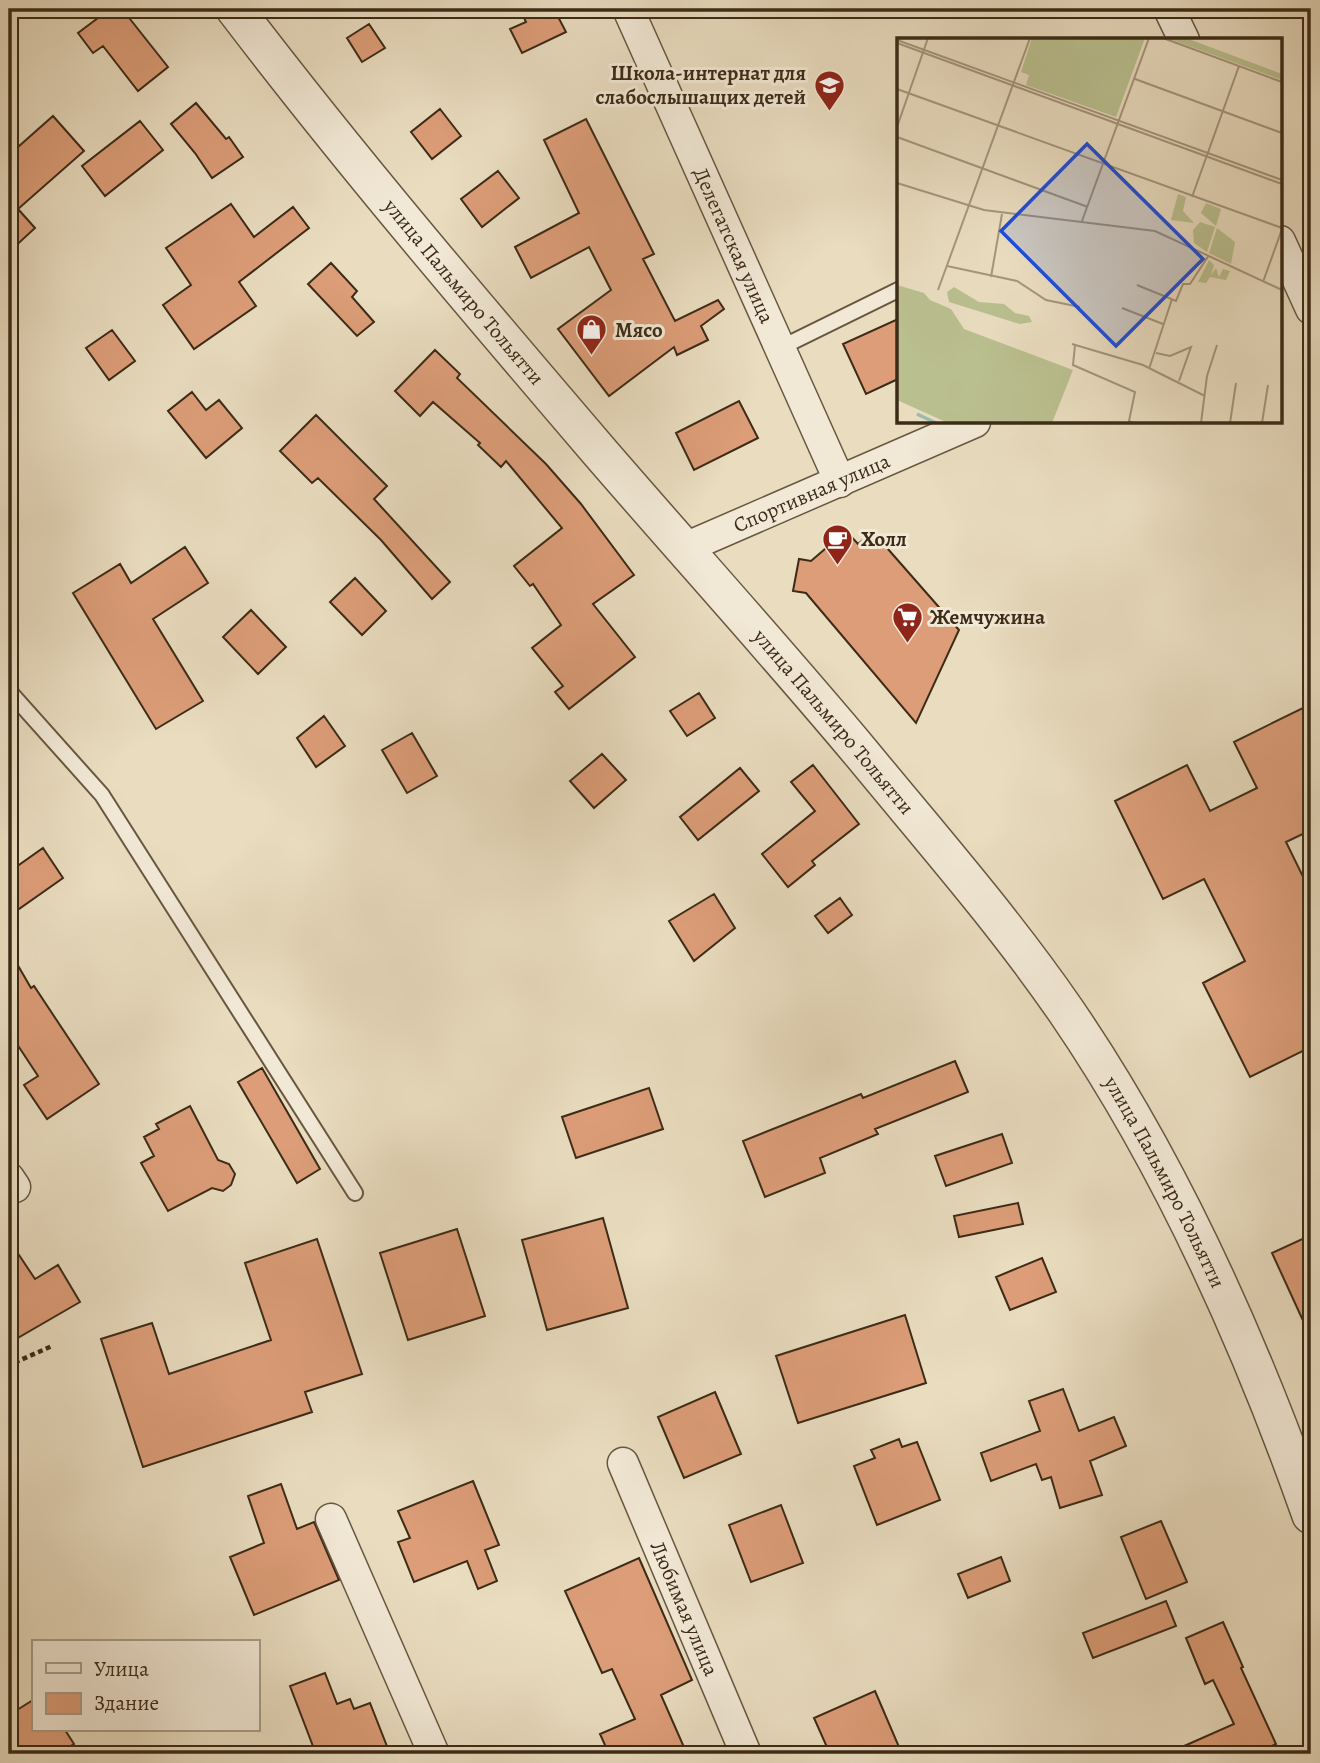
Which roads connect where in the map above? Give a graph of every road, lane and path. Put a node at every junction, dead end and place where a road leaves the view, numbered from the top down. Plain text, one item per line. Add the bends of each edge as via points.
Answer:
1 (234, 9) edge
2 (628, 9) edge
3 (1169, 9) edge
4 (1183, 38) edge
5 (1282, 246) edge
6 (1296, 280) edge
7 (897, 290) edge
8 (1311, 309) edge
9 (780, 348) junction
10 (970, 424) edge
11 (840, 482) junction
12 (685, 548) junction
13 (9, 691) edge
14 (355, 1193) dead end
15 (52, 1346) dead end
16 (9, 1355) edge
17 (623, 1464) dead end
18 (1311, 1515) edge
19 (331, 1519) dead end
20 (434, 1754) edge
21 (746, 1754) edge

1 - 12 street, улица Пальмиро Тольятти via 362,171
2 - 9 street, Делегатская улица
3 - 4 street
5 - 6 street
6 - 8 street
7 - 9 lane
9 - 11 street, Делегатская улица
10 - 11 street, Спортивная улица
11 - 12 street, Спортивная улица
12 - 18 street, улица Пальмиро Тольятти via 905,807 1066,1011 1169,1182 1265,1395
13 - 14 lane via 102,795
15 - 16 path via 16,1362
17 - 21 street, Любимая улица
19 - 20 street

